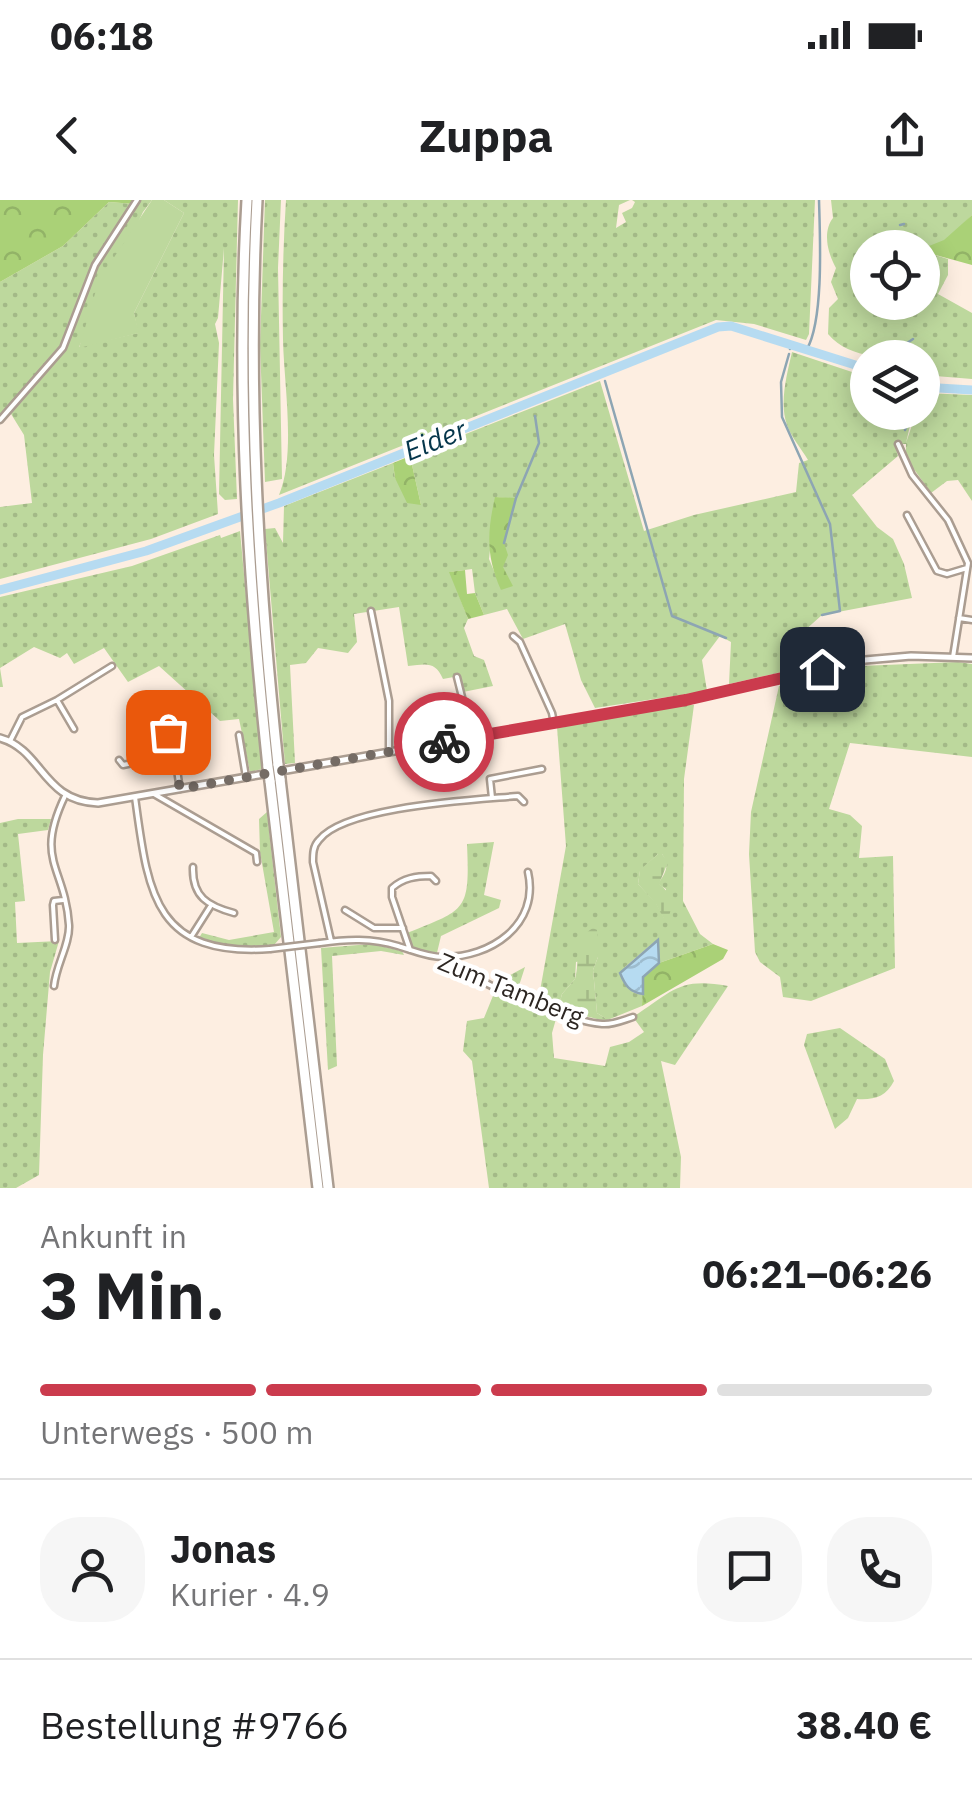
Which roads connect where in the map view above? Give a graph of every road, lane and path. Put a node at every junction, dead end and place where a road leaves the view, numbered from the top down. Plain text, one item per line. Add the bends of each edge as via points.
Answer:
1 (138, 200) edge
2 (247, 200) edge
3 (258, 200) edge
4 (0, 420) edge
5 (898, 444) dead end
6 (252, 498) junction
7 (907, 514) dead end
8 (967, 568) junction
9 (371, 611) dead end
10 (959, 618) junction
11 (972, 620) edge
12 (513, 636) dead end
13 (953, 657) junction
14 (972, 658) edge
15 (112, 666) dead end
16 (457, 677) dead end
17 (57, 700) junction
18 (137, 709) dead end
19 (554, 723) junction
20 (74, 730) dead end
21 (238, 735) dead end
22 (0, 738) edge
23 (472, 738) junction
24 (10, 741) junction
25 (389, 752) junction
26 (173, 755) junction
27 (119, 760) dead end
28 (542, 769) dead end
29 (246, 777) junction
30 (275, 780) junction
31 (178, 789) junction
32 (154, 794) junction
33 (65, 796) junction
34 (135, 797) junction
35 (492, 798) junction
36 (524, 802) dead end
37 (257, 862) dead end
38 (193, 867) dead end
39 (528, 872) dead end
40 (436, 880) dead end
41 (63, 900) junction
42 (210, 907) junction
43 (345, 910) dead end
44 (234, 913) dead end
45 (403, 928) junction
46 (192, 937) junction
47 (55, 940) dead end
48 (332, 942) junction
49 (410, 950) junction
50 (448, 958) junction
51 (54, 986) dead end
52 (633, 1017) dead end
53 (318, 1188) edge
54 (328, 1188) edge

1 - 4 street via 96,265 63,348
2 - 6 highway via 243,387
3 - 6 highway
5 - 8 street via 959,540
6 - 30 highway, bridge
7 - 8 street via 937,571
8 - 10 street
9 - 25 street via 389,701
10 - 11 street
10 - 13 street
12 - 19 street
13 - 14 street
13 - 19 street via 865,660
15 - 17 street
16 - 23 street
17 - 20 street
17 - 24 street via 22,717
18 - 26 street via 161,716
19 - 23 street
21 - 29 street
22 - 24 street
23 - 25 street
24 - 33 street
25 - 29 street
26 - 27 street via 124,765
26 - 31 street
28 - 35 street via 490,779
29 - 31 street
30 - 53 highway
30 - 54 highway
31 - 32 street
32 - 34 street
32 - 37 street via 256,853
33 - 34 street via 98,804
33 - 41 street via 50,830
34 - 46 street, Zum Tamberg via 152,894 167,918
35 - 36 street via 518,796
35 - 48 street via 389,810 320,838 313,862
38 - 42 street
39 - 50 street via 517,929 493,945
40 - 45 street via 421,876 392,888
41 - 47 street via 53,904
41 - 51 street via 69,930
42 - 44 street
42 - 46 street
43 - 45 street via 374,928
45 - 49 street
46 - 48 street, Zum Tamberg, bridge via 224,950
48 - 49 street, Zum Tamberg via 374,940
49 - 50 street, Zum Tamberg
50 - 52 street, Zum Tamberg via 460,971 558,1012 600,1024

